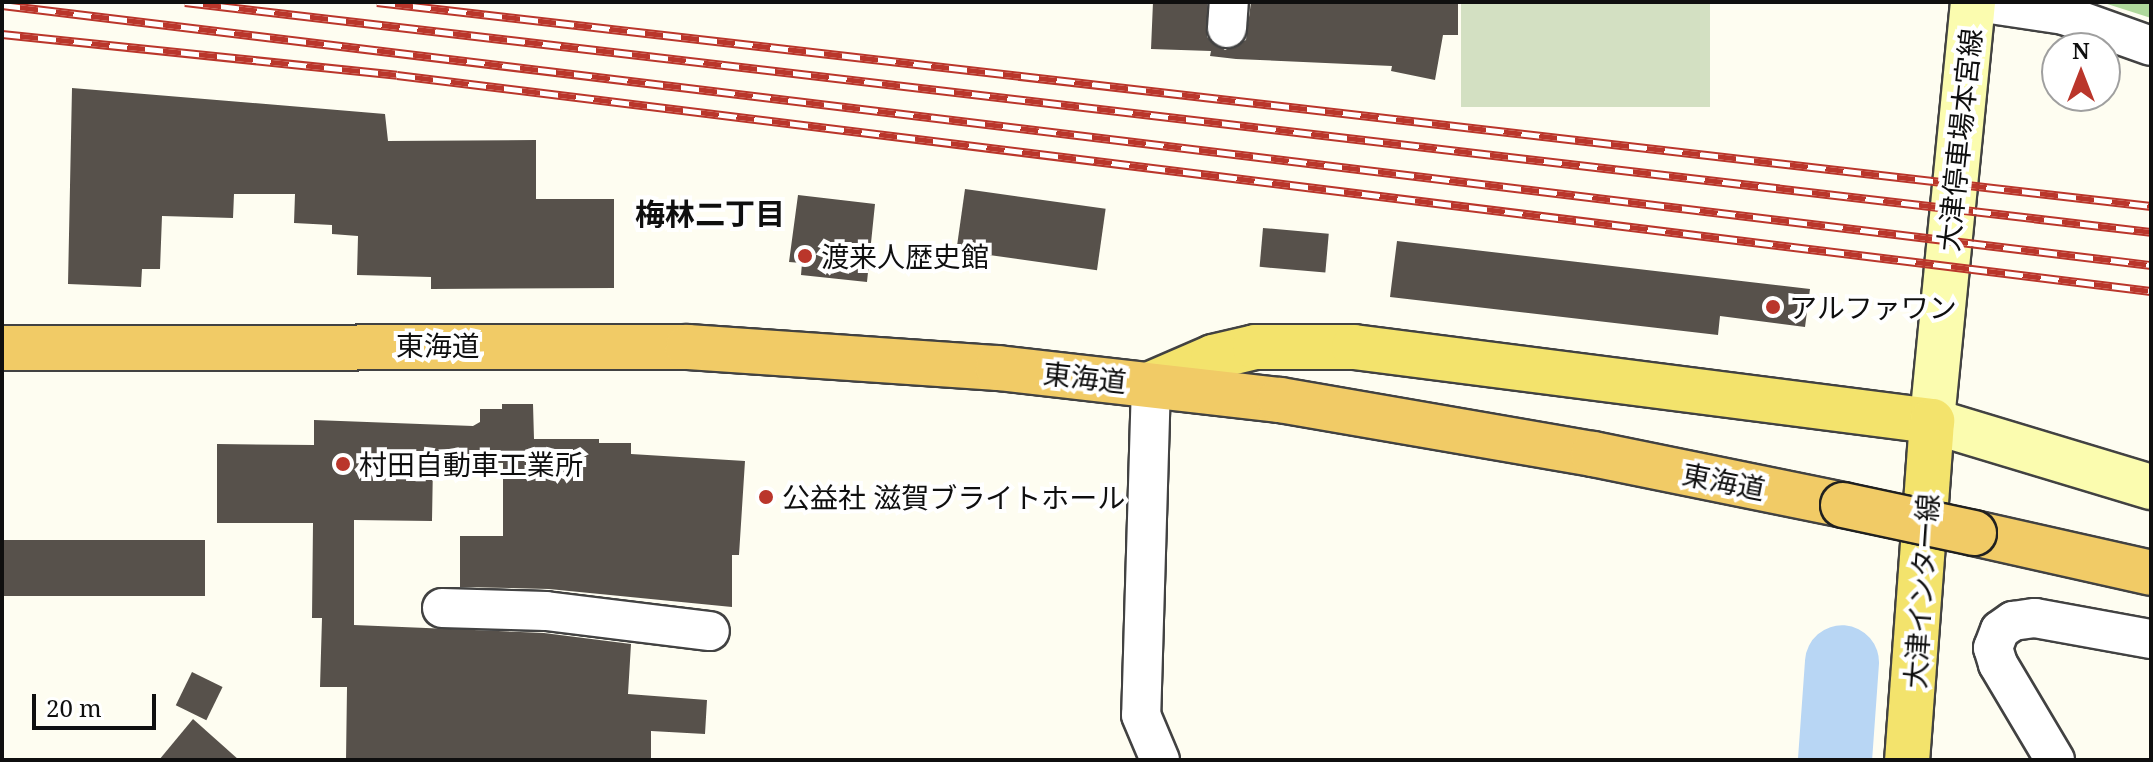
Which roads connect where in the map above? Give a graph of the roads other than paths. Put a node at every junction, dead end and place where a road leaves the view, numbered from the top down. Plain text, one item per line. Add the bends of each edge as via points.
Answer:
1 (1975, 2) edge
2 (2151, 46) edge
3 (2, 348) edge
4 (1151, 384) junction
5 (1932, 421) junction
6 (2151, 487) edge
7 (2151, 573) edge
8 (442, 608) dead end
9 (710, 631) dead end
10 (2151, 639) edge
11 (1160, 760) edge
12 (1907, 760) edge
13 (2055, 760) edge

1 - 2 street via 2064,15
1 - 5 main road, 大津停車場本宮線
3 - 4 highway, 東海道 via 688,347 842,355
4 - 5 main road via 1213,357 1255,347 1354,347
4 - 7 highway, 東海道, bridge via 1363,414 1843,505
4 - 11 street via 1141,715
5 - 6 main road
5 - 12 main road, 大津インター線
8 - 9 street via 546,611
10 - 13 street via 2035,618 2013,621 2000,630 1993,648 1998,664

